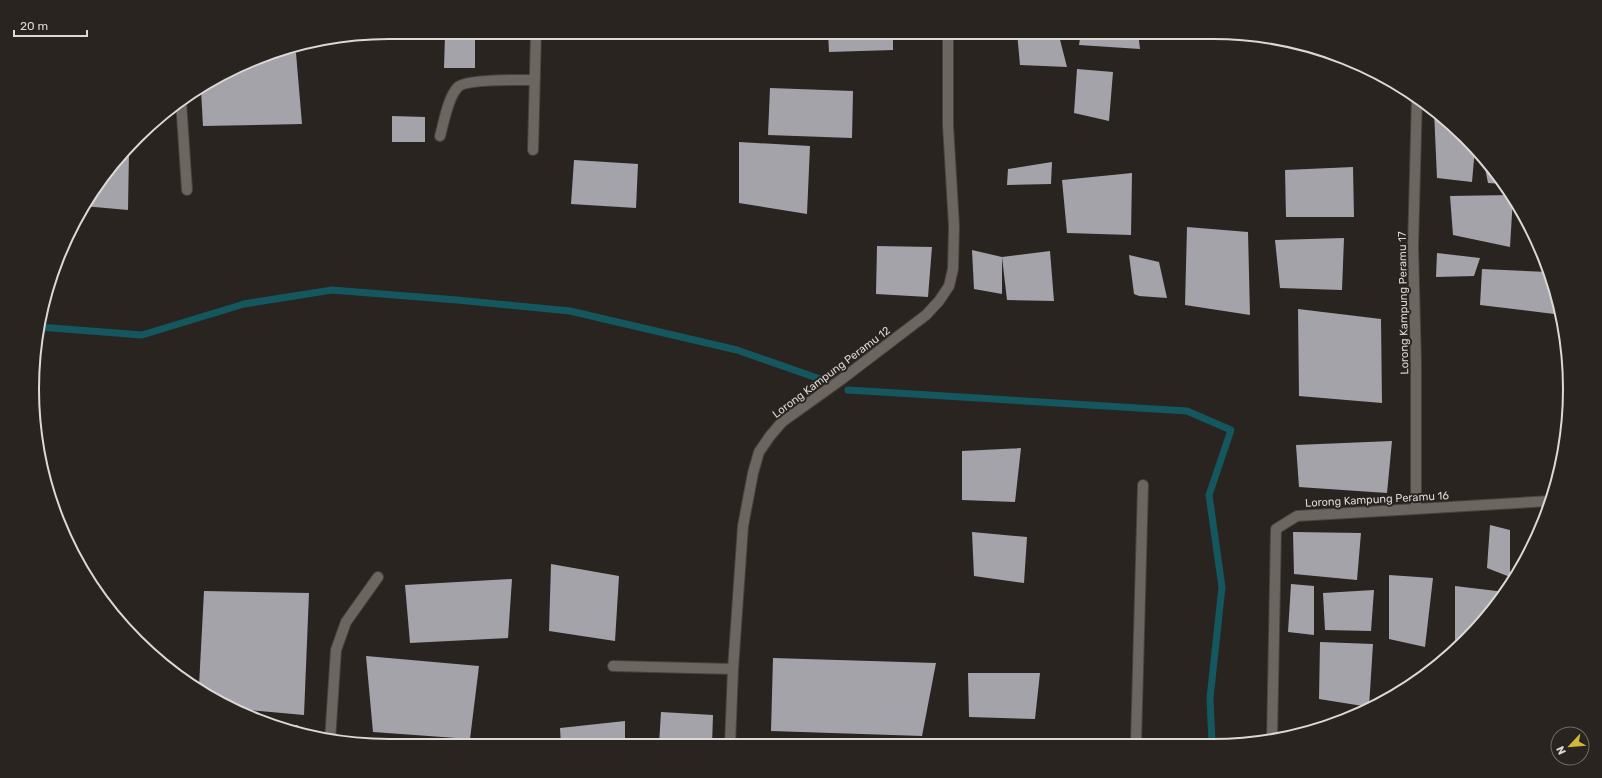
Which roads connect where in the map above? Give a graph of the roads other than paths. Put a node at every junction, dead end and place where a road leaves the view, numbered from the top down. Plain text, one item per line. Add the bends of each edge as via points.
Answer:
1 (536, 39) edge
2 (948, 39) edge
3 (535, 80) junction
4 (1417, 105) edge
5 (181, 107) edge
6 (440, 136) dead end
7 (533, 150) dead end
8 (187, 190) dead end
9 (1144, 485) dead end
10 (1544, 501) edge
11 (1416, 509) junction
12 (378, 577) dead end
13 (612, 666) dead end
14 (733, 669) junction
15 (330, 734) edge
16 (1272, 734) edge
17 (730, 739) edge
18 (1136, 739) edge

1 - 3 street
2 - 14 street, Lorong Kampung Peramu 12 via 948,125 954,226 953,270 949,286 940,301 926,315 782,422 759,452 743,526
3 - 6 street via 471,82 459,86 451,98
3 - 7 street
4 - 11 street, Lorong Kampung Peramu 17 via 1412,247 1416,362
5 - 8 street
9 - 18 street
10 - 11 street, Lorong Kampung Peramu 16
11 - 16 street, Lorong Kampung Peramu 16 via 1297,516 1276,529
12 - 15 street via 346,622 336,650
13 - 14 street
14 - 17 street, Lorong Kampung Peramu 12

